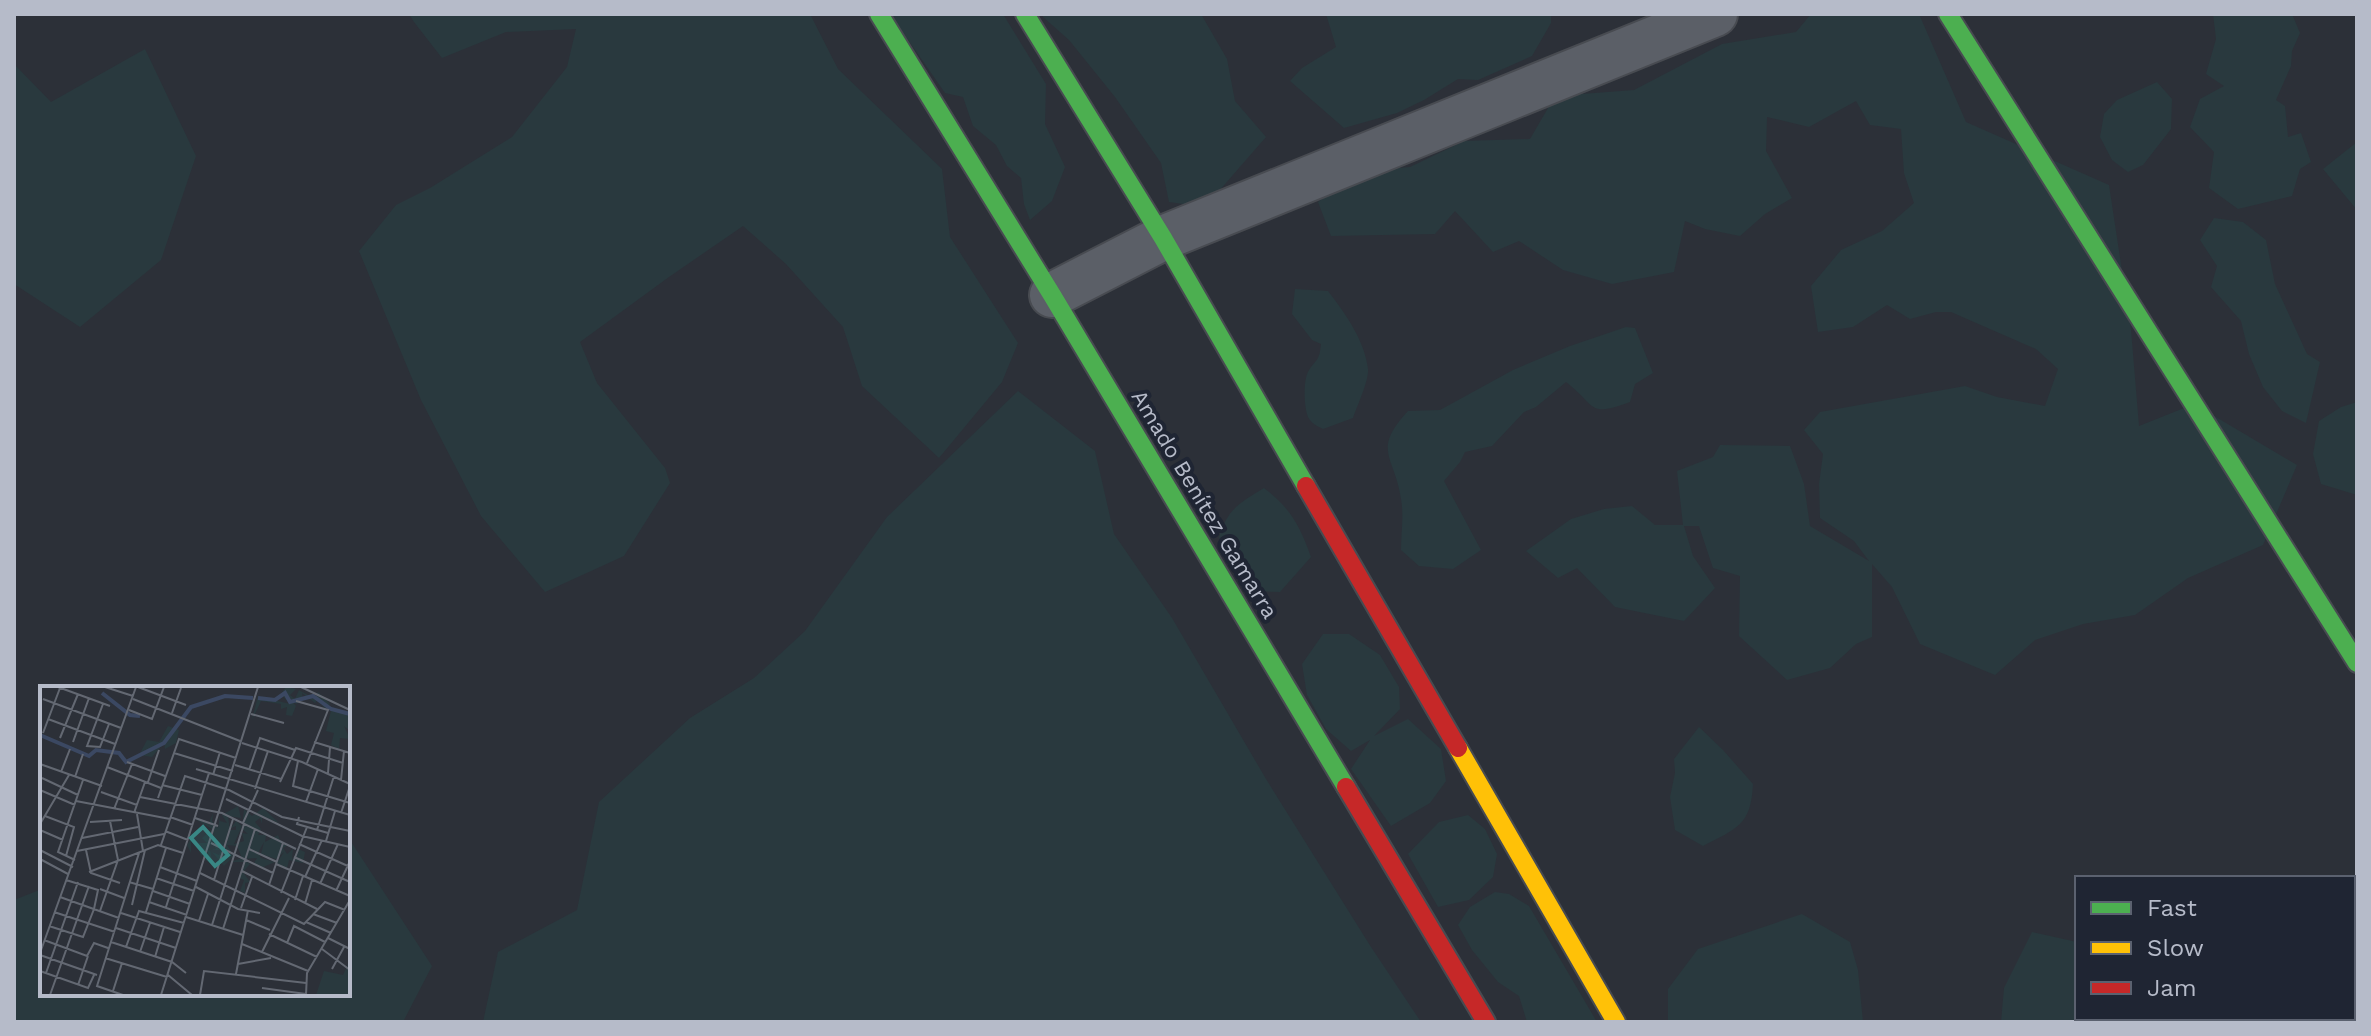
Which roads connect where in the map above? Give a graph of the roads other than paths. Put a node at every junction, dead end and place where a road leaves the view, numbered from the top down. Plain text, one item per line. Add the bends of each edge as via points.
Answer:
1 (879, 14) edge
2 (1025, 14) edge
3 (1715, 14) edge
4 (1948, 14) edge
5 (1163, 238) junction
6 (1052, 295) junction
7 (2357, 663) edge
8 (1486, 1022) edge
9 (1616, 1022) edge

1 - 6 main road, Amado Benítez Gamarra
2 - 5 main road
3 - 5 street
4 - 7 main road
5 - 6 street
5 - 9 main road
6 - 8 main road, Amado Benítez Gamarra

